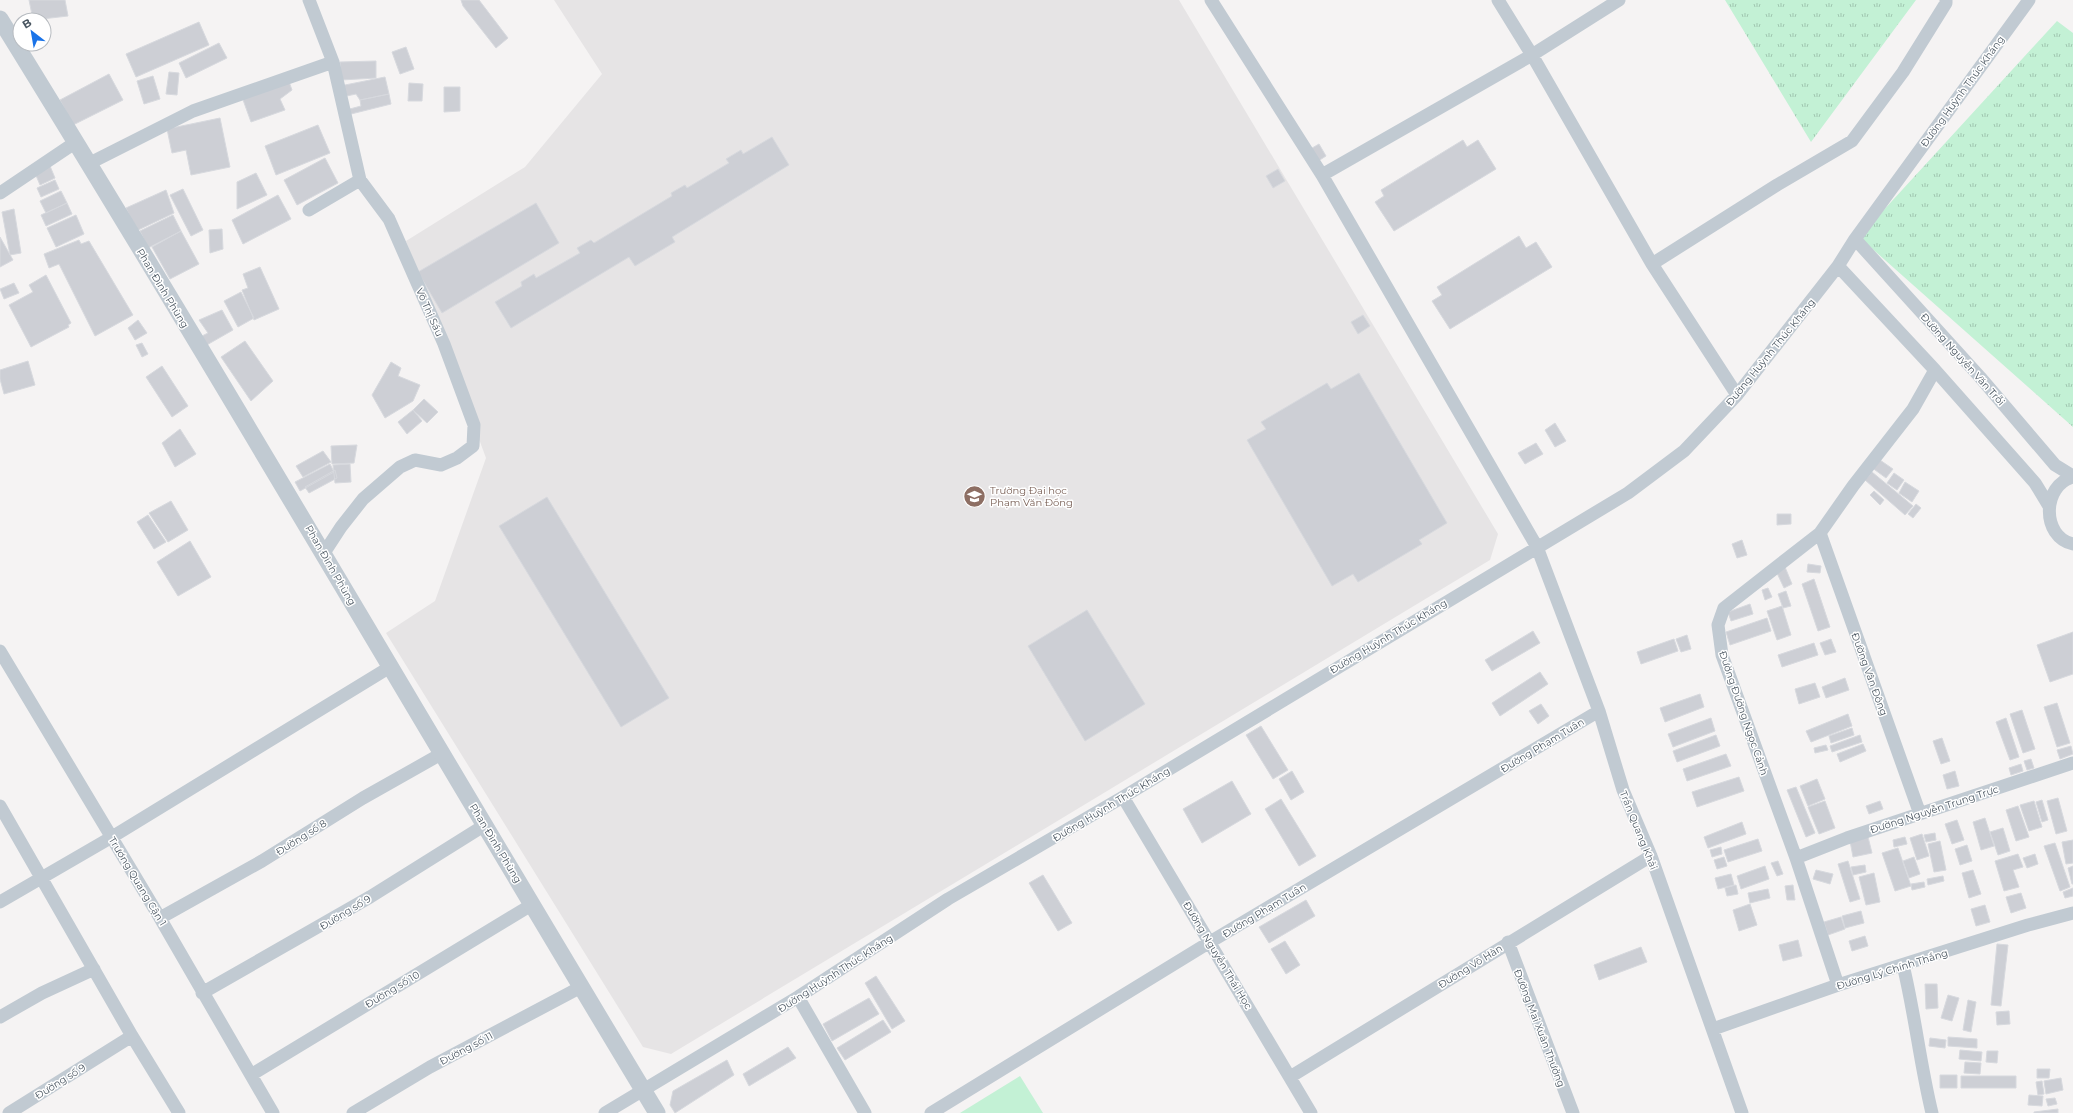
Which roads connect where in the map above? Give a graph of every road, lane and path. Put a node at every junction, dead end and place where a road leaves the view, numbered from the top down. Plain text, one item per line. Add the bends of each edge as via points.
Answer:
1 (309, 0) edge
2 (1211, 0) edge
3 (1498, 0) edge
4 (1619, 0) edge
5 (1946, 0) edge
6 (2029, 0) edge
7 (0, 19) edge
8 (1532, 55) junction
9 (334, 62) junction
10 (76, 142) junction
11 (88, 164) junction
12 (1322, 175) junction
13 (360, 180) junction
14 (0, 193) edge
15 (309, 210) dead end
16 (1855, 239) junction
17 (1652, 264) junction
18 (1838, 266) junction
19 (1935, 370) junction
20 (1737, 395) junction
21 (2073, 477) edge
22 (2049, 506) junction
23 (1820, 533) junction
24 (2073, 544) edge
25 (1536, 547) junction
26 (324, 553) junction
27 (0, 651) edge
28 (390, 667) junction
29 (1599, 711) junction
30 (441, 754) junction
31 (2073, 763) edge
32 (1123, 797) junction
33 (0, 806) edge
34 (1920, 814) junction
35 (485, 825) junction
36 (112, 837) junction
37 (1650, 856) junction
38 (1796, 858) junction
39 (42, 876) junction
40 (0, 902) edge
41 (533, 904) junction
42 (2073, 913) edge
43 (160, 918) junction
44 (1210, 942) junction
45 (1508, 942) junction
46 (1903, 965) junction
47 (94, 969) junction
48 (1838, 985) junction
49 (581, 987) junction
50 (202, 993) junction
51 (798, 998) junction
52 (0, 1017) edge
53 (1713, 1029) junction
54 (132, 1036) junction
55 (251, 1075) junction
56 (1290, 1077) junction
57 (643, 1090) junction
58 (9, 1113) edge
59 (178, 1113) edge
60 (272, 1113) edge
61 (353, 1113) edge
62 (605, 1113) edge
63 (657, 1113) edge
64 (865, 1113) edge
65 (931, 1113) edge
66 (1312, 1113) edge
67 (1573, 1113) edge
68 (1742, 1113) edge
69 (1932, 1113) edge

1 - 9 street, Võ Thị Sáu
2 - 12 street, Trần Quang Khải
3 - 8 street
4 - 8 street
5 - 17 street via 1903,72 1852,141
6 - 16 street, Đường Huỳnh Thúc Kháng
7 - 10 street, Phan Đình Phùng
8 - 12 street
8 - 17 street
9 - 11 street via 193,111
9 - 13 street, Võ Thị Sáu
10 - 11 street, Phan Đình Phùng
10 - 14 street
11 - 26 street, Phan Đình Phùng
12 - 25 street, Trần Quang Khải
13 - 15 street
13 - 26 street, Võ Thị Sáu via 389,219 444,344 474,425 474,446 441,465 415,460 400,467 363,499
16 - 18 street, Đường Huỳnh Thúc Kháng
16 - 21 street, Đường Nguyễn Văn Trỗi via 2055,465
17 - 20 street
18 - 19 street
18 - 20 street, Đường Huỳnh Thúc Kháng
19 - 22 street via 2035,483
19 - 23 street, Đường Đường Ngọc Cảnh via 1913,409
20 - 25 street, Đường Huỳnh Thúc Kháng via 1684,451 1628,493
21 - 22 street via 2058,486
22 - 24 street via 2051,524 2058,536
23 - 34 street, Đường Vân Đông
23 - 38 street, Đường Đường Ngọc Cảnh via 1724,608 1718,625 1722,655
25 - 29 street, Trần Quang Khải
25 - 32 street, Đường Huỳnh Thúc Kháng
26 - 28 street, Phan Đình Phùng
27 - 36 street, Trương Quang Cận 1
28 - 30 street, Phan Đình Phùng
28 - 36 street
29 - 37 street, Trần Quang Khải via 1623,790
29 - 44 street, Đường Phạm Tuân
30 - 35 street, Phan Đình Phùng
30 - 43 street, Đường số 8 via 363,798 262,862
31 - 34 street, Đường Nguyễn Trung Trực
32 - 44 street, Đường Nguyễn Thái Học
32 - 51 street, Đường Huỳnh Thúc Kháng via 948,899
33 - 39 street
34 - 38 street, Đường Nguyễn Trung Trực via 1846,838
35 - 41 street, Phan Đình Phùng
35 - 50 street, Đường số 9 via 370,897
36 - 39 street
36 - 43 street, Trương Quang Cận 1
37 - 45 street, Đường Võ Hàn
37 - 53 street, Trần Quang Khải
38 - 48 street, Đường Đường Ngọc Cảnh
39 - 40 street
39 - 47 street
41 - 49 street, Phan Đình Phùng
41 - 55 street, Đường số 10
42 - 46 street, Đường Lý Chính Thắng
43 - 50 street, Trương Quang Cận 1
44 - 56 street, Đường Nguyễn Thái Học
44 - 65 street, Đường Phạm Tuân
45 - 56 street, Đường Võ Hàn
45 - 67 street, Đường Mai Xuân Thưởng
46 - 48 street, Đường Lý Chính Thắng
46 - 69 street
47 - 52 street via 42,993
47 - 54 street
48 - 53 street, Đường Lý Chính Thắng
49 - 57 street, Phan Đình Phùng
49 - 61 street, Đường số 11 via 430,1067
50 - 55 street, Trương Quang Cận 1
51 - 57 street, Đường Huỳnh Thúc Kháng
51 - 64 street
53 - 68 street, Trần Quang Khải
54 - 58 street, Đường số 9
54 - 59 street
55 - 60 street, Trương Quang Cận 1
56 - 66 street, Đường Nguyễn Thái Học
57 - 62 street, Đường Huỳnh Thúc Kháng
57 - 63 street, Phan Đình Phùng

